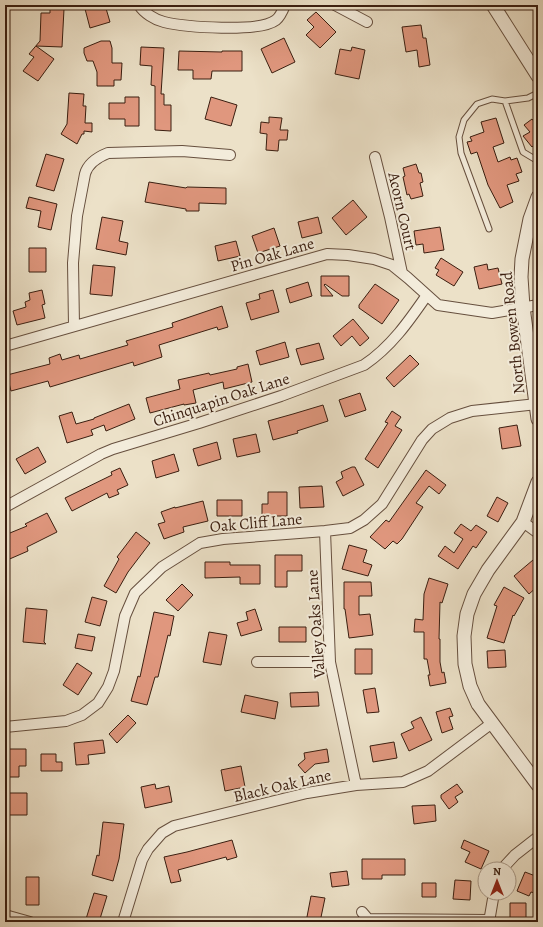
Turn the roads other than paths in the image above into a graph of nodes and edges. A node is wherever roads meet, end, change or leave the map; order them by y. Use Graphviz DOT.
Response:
graph roads {
  1 [pos="139,5"];
  2 [pos="285,5"];
  3 [pos="335,5"];
  4 [pos="493,5"];
  5 [pos="367,22"];
  6 [pos="538,76"];
  7 [pos="538,93"];
  8 [pos="505,101"];
  9 [pos="230,155"];
  10 [pos="375,157"];
  11 [pos="538,161"];
  12 [pos="538,198"];
  13 [pos="489,229"];
  14 [pos="402,273"];
  15 [pos="427,295"];
  16 [pos="538,305"];
  17 [pos="523,307"];
  18 [pos="74,326"];
  19 [pos="5,346"];
  20 [pos="536,404"];
  21 [pos="538,419"];
  22 [pos="538,482"];
  23 [pos="5,507"];
  24 [pos="523,522"];
  25 [pos="325,531"];
  26 [pos="538,533"];
  27 [pos="257,662"];
  28 [pos="330,662"];
  29 [pos="492,724"];
  30 [pos="5,727"];
  31 [pos="356,785"];
  32 [pos="538,785"];
  33 [pos="538,837"];
  34 [pos="510,861"];
  35 [pos="493,901"];
  36 [pos="362,912"];
  37 [pos="5,915"];
  38 [pos="489,921"];
  39 [pos="30,922"];
  40 [pos="123,922"];
  1 -- 2 [label="street"];
  3 -- 5 [label="street"];
  4 -- 6 [label="street"];
  7 -- 8 [label="lane"];
  8 -- 11 [label="lane"];
  8 -- 13 [label="lane"];
  9 -- 18 [label="street"];
  10 -- 14 [label="street, Acorn Court"];
  12 -- 17 [label="street, North Bowen Road"];
  14 -- 15 [label="street, Pin Oak Lane"];
  14 -- 18 [label="street, Pin Oak Lane"];
  15 -- 17 [label="street, Pin Oak Lane"];
  15 -- 23 [label="street, Chinquapin Oak Lane"];
  16 -- 17 [label="street, Pin Oak Lane"];
  17 -- 20 [label="street, North Bowen Road"];
  18 -- 19 [label="street, Pin Oak Lane"];
  20 -- 21 [label="street, North Bowen Road"];
  20 -- 25 [label="street, Oak Cliff Lane"];
  22 -- 24 [label="street"];
  24 -- 26 [label="street"];
  24 -- 29 [label="street"];
  25 -- 28 [label="street, Valley Oaks Lane"];
  25 -- 30 [label="street, Oak Cliff Lane"];
  27 -- 28 [label="street"];
  28 -- 31 [label="street, Valley Oaks Lane"];
  29 -- 31 [label="street, Black Oak Lane"];
  29 -- 32 [label="street"];
  31 -- 40 [label="street, Black Oak Lane"];
  33 -- 34 [label="street"];
  35 -- 38 [label="street"];
  36 -- 38 [label="street"];
  37 -- 39 [label="street"];
}
